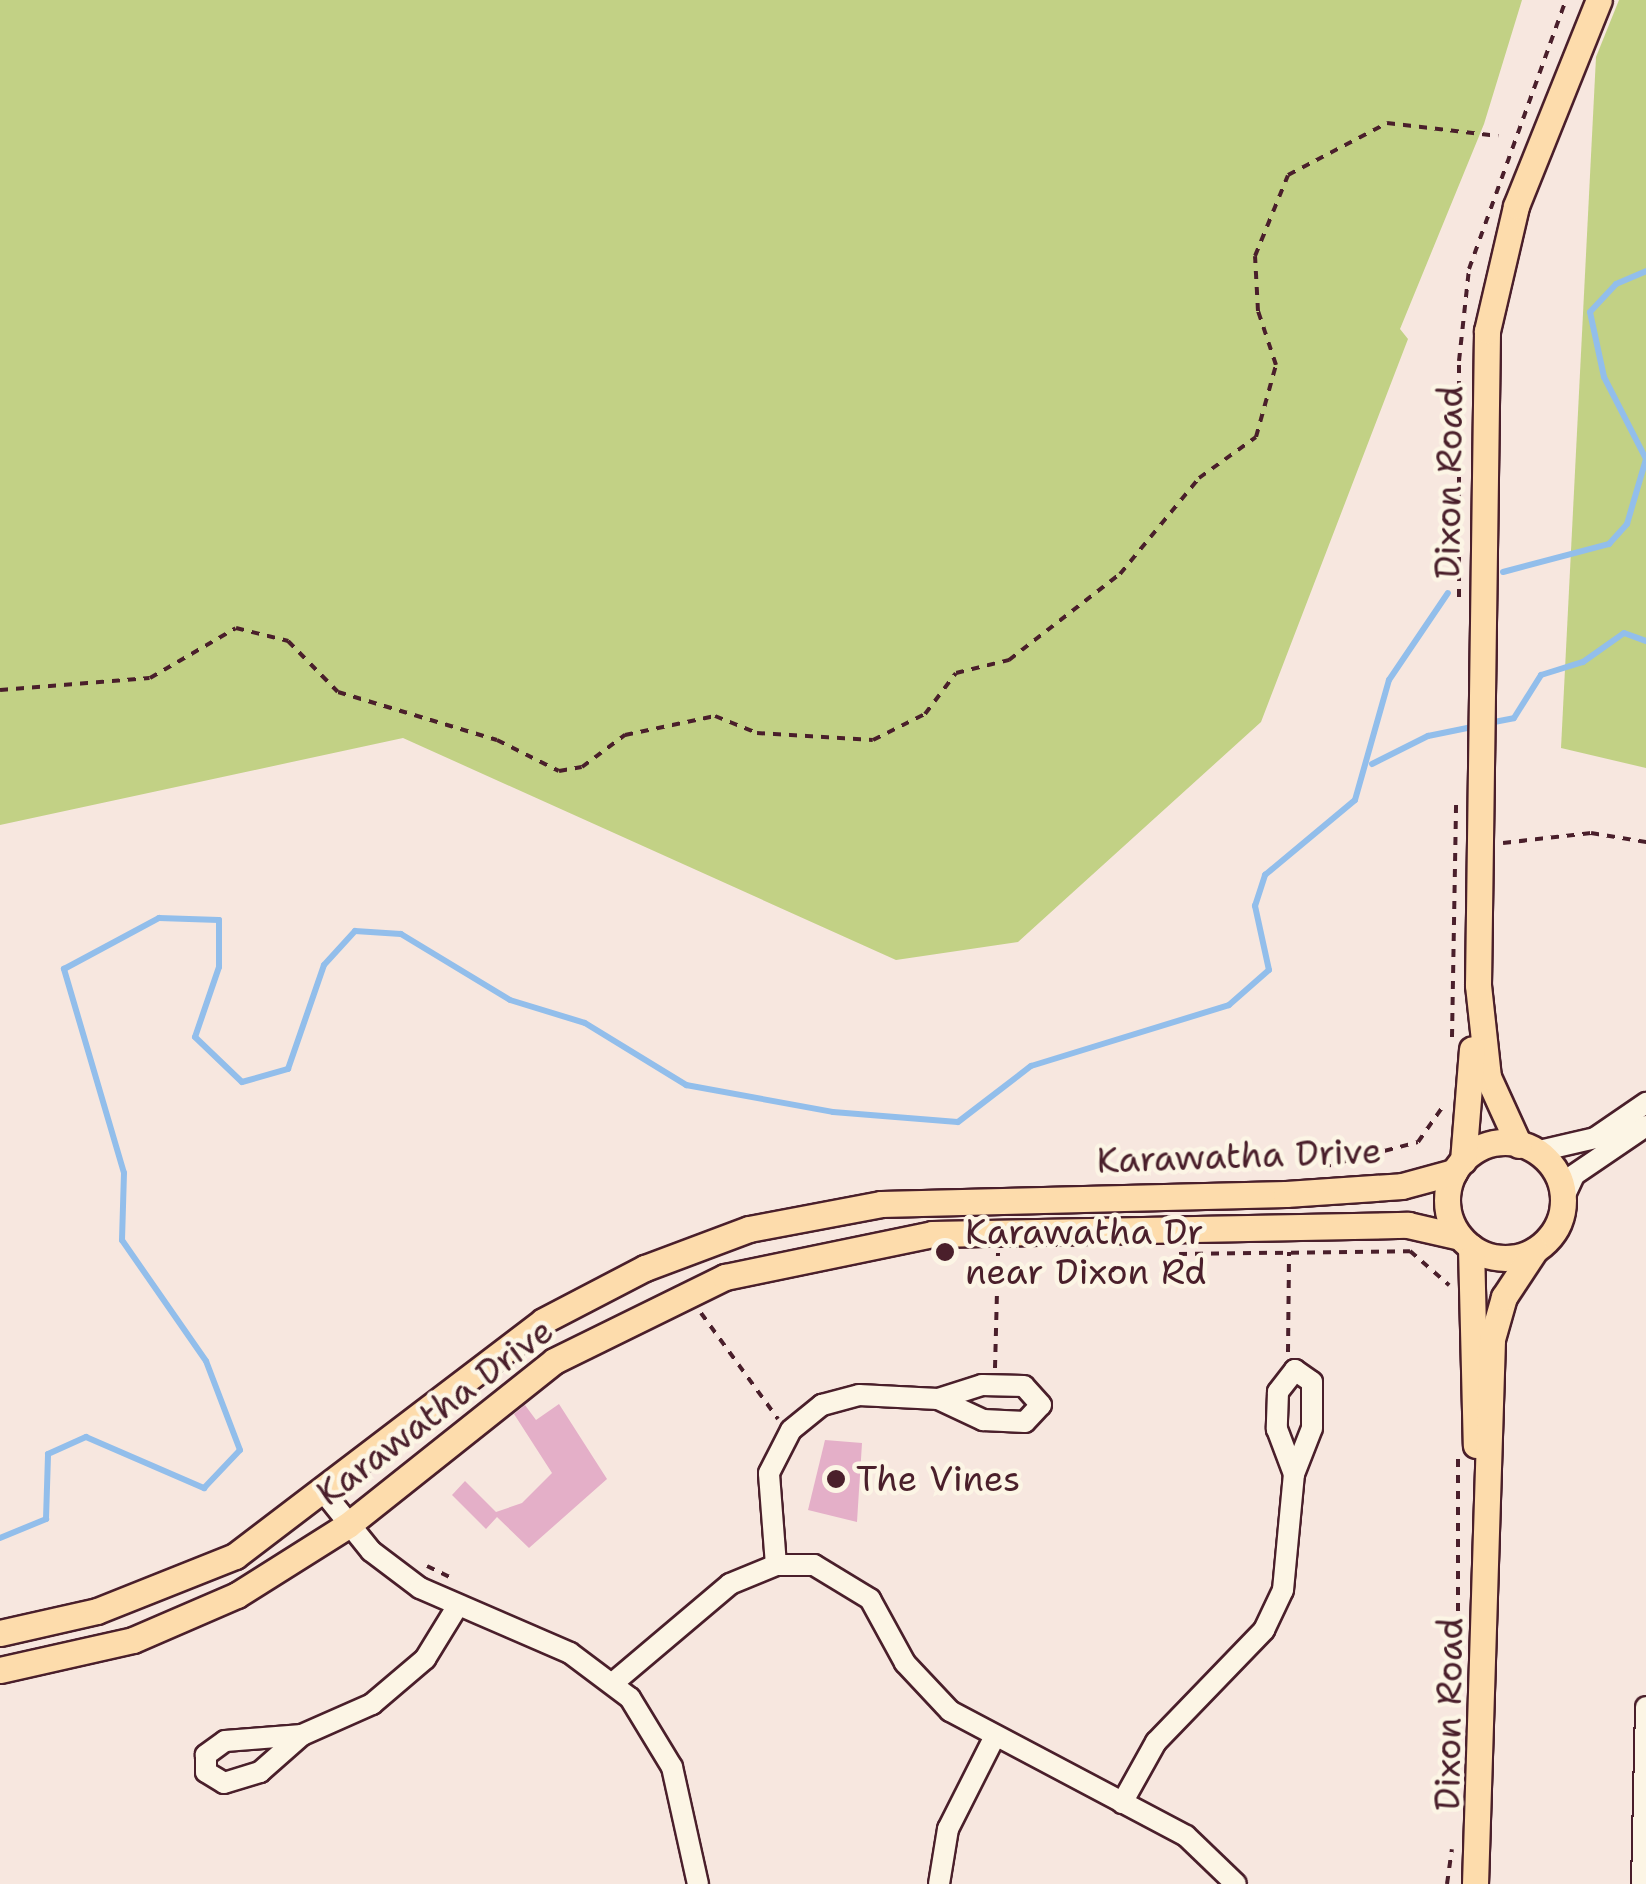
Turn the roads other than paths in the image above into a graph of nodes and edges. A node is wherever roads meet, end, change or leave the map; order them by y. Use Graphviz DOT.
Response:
graph roads {
  1 [pos="1599,0"];
  2 [pos="1478,985"];
  3 [pos="1646,1103"];
  4 [pos="1646,1126"];
  5 [pos="1527,1148"];
  6 [pos="1459,1166"];
  7 [pos="1562,1199"];
  8 [pos="1465,1242"];
  9 [pos="1535,1250"];
  10 [pos="938,1399"];
  11 [pos="1294,1474"];
  12 [pos="326,1495"];
  13 [pos="348,1525"];
  14 [pos="1486,1544"];
  15 [pos="776,1565"];
  16 [pos="457,1607"];
  17 [pos="0,1632"];
  18 [pos="0,1670"];
  19 [pos="613,1683"];
  20 [pos="1646,1707"];
  21 [pos="302,1736"];
  22 [pos="994,1738"];
  23 [pos="1122,1804"];
  24 [pos="698,1884"];
  25 [pos="940,1884"];
  26 [pos="1236,1884"];
  27 [pos="1475,1884"];
  28 [pos="1642,1884"];
  1 -- 2 [label="main road, Dixon Road"];
  2 -- 5 [label="main road, Dixon Road"];
  2 -- 6 [label="main road, Dixon Road"];
  3 -- 5 [label="street"];
  4 -- 7 [label="street"];
  5 -- 6 [label="main road"];
  5 -- 7 [label="main road"];
  6 -- 8 [label="main road"];
  6 -- 12 [label="main road, Karawatha Drive"];
  7 -- 9 [label="main road"];
  8 -- 9 [label="main road"];
  8 -- 13 [label="main road, Karawatha Drive"];
  8 -- 14 [label="main road, Dixon Road"];
  9 -- 14 [label="main road, Dixon Road"];
  10 -- 15 [label="street"];
  11 -- 11 [label="street"];
  11 -- 23 [label="street"];
  12 -- 13 [label="street"];
  12 -- 17 [label="main road, Karawatha Drive"];
  13 -- 16 [label="street"];
  13 -- 18 [label="main road, Karawatha Drive"];
  14 -- 27 [label="main road, Dixon Road"];
  15 -- 19 [label="street"];
  15 -- 22 [label="street"];
  16 -- 19 [label="street"];
  16 -- 21 [label="street"];
  19 -- 24 [label="street"];
  20 -- 28 [label="street"];
  22 -- 23 [label="street"];
  22 -- 25 [label="street"];
  23 -- 26 [label="street"];
}
